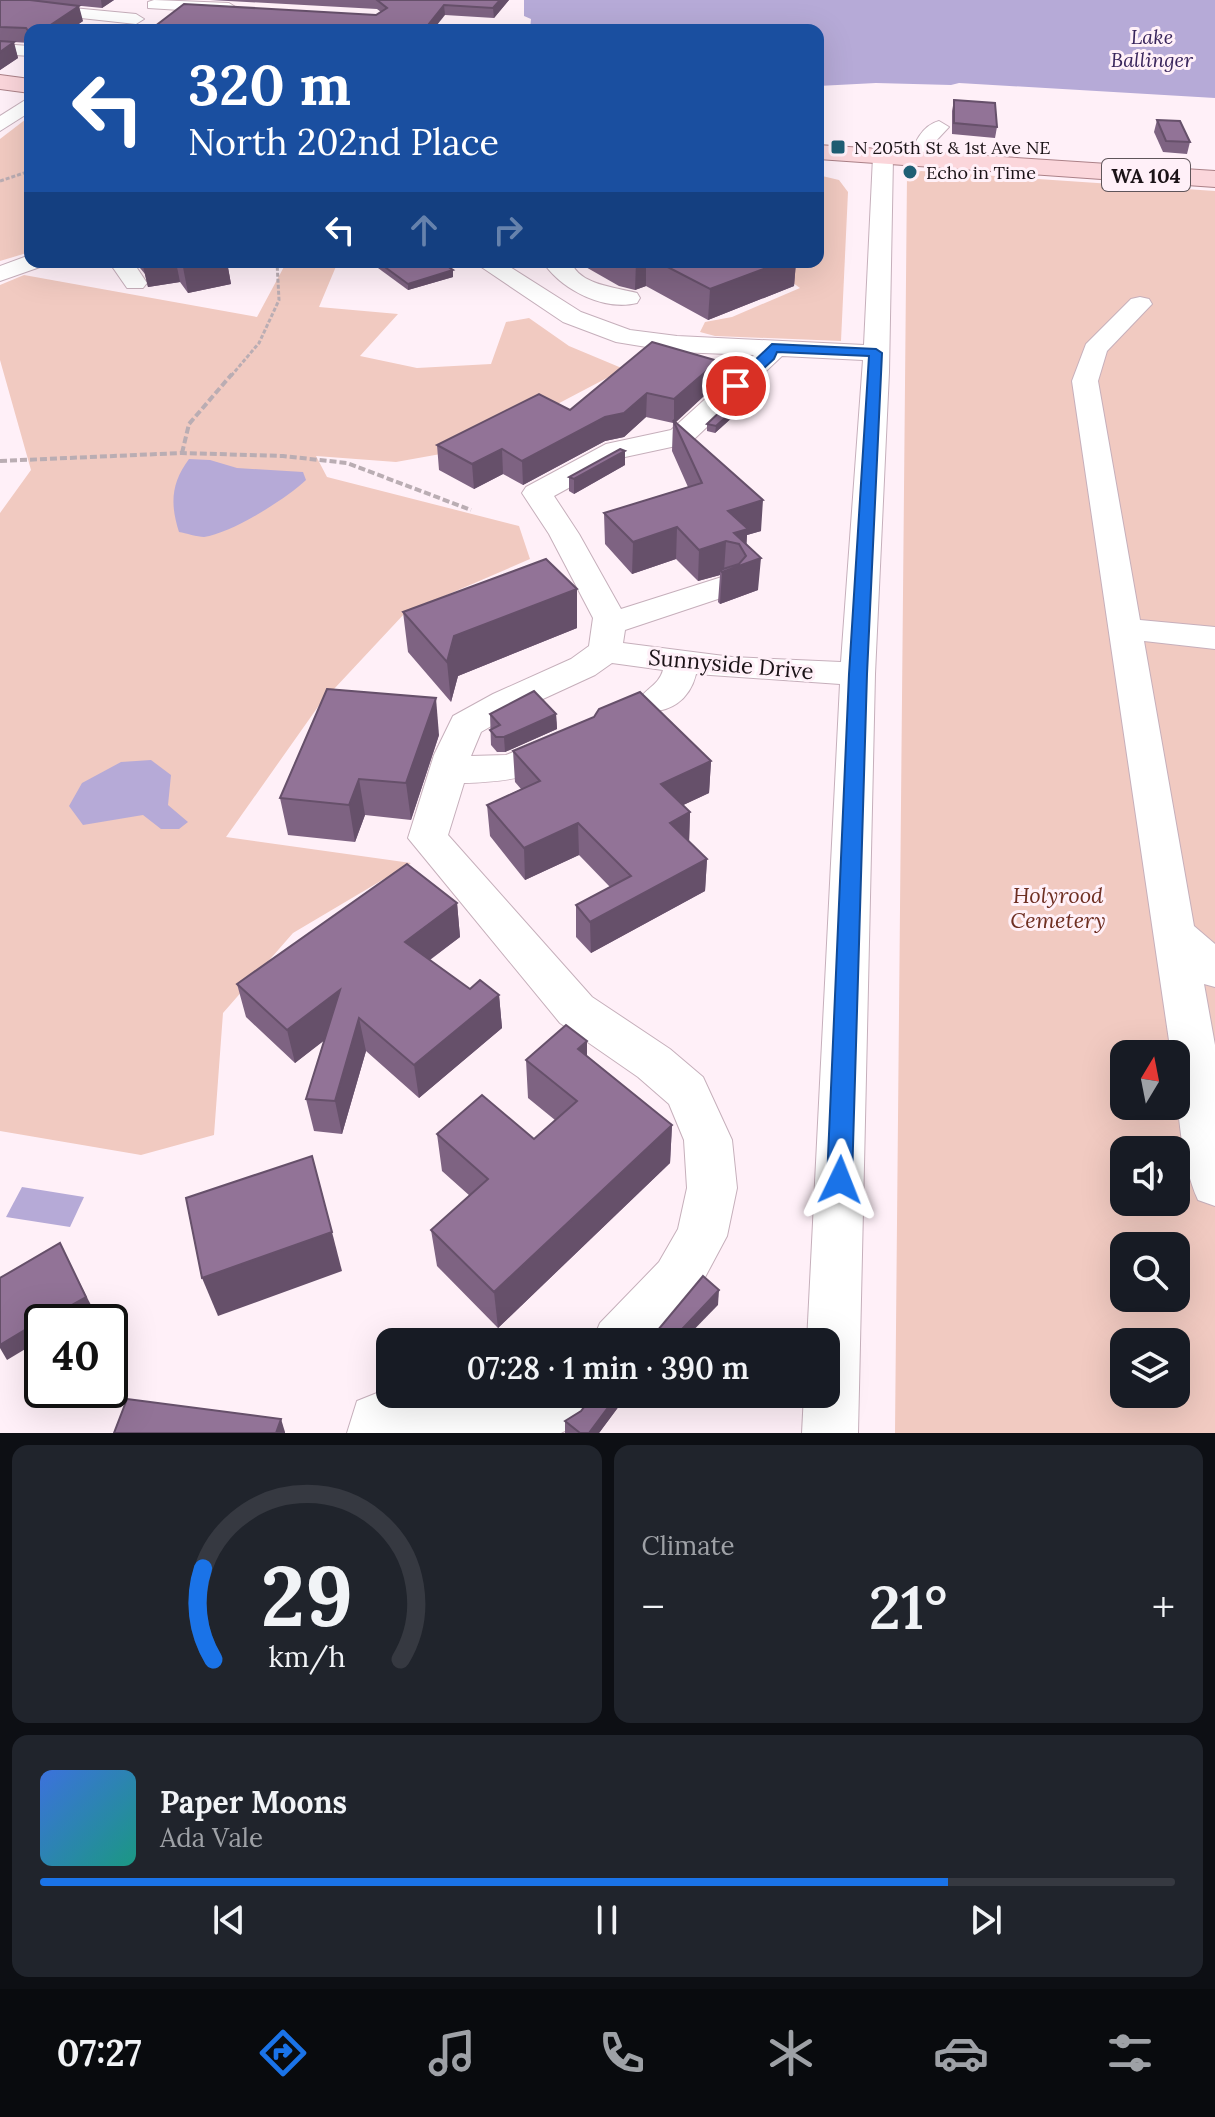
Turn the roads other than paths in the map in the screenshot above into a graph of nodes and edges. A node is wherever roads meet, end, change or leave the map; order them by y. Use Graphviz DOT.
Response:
graph roads {
  1 [pos="158,2"];
  2 [pos="242,9"];
  3 [pos="41,10"];
  4 [pos="98,17"];
  5 [pos="136,19"];
  6 [pos="90,24"];
  7 [pos="130,24"];
  8 [pos="0,49"];
  9 [pos="17,74"];
  10 [pos="24,107"];
  11 [pos="0,125"];
  12 [pos="939,127"];
  13 [pos="824,152"];
  14 [pos="883,157"];
  15 [pos="919,160"];
  16 [pos="1215,179"];
  17 [pos="24,265"];
  18 [pos="125,268"];
  19 [pos="496,268"];
  20 [pos="562,268"];
  21 [pos="0,274"];
  22 [pos="583,280"];
  23 [pos="135,283"];
  24 [pos="540,295"];
  25 [pos="628,298"];
  26 [pos="1140,304"];
  27 [pos="772,348"];
  28 [pos="876,353"];
  29 [pos="725,586"];
  30 [pos="1125,629"];
  31 [pos="607,637"];
  32 [pos="1215,638"];
  33 [pos="682,663"];
  34 [pos="858,674"];
  35 [pos="656,701"];
  36 [pos="580,737"];
  37 [pos="448,770"];
  38 [pos="1175,934"];
  39 [pos="1215,970"];
  40 [pos="1215,1177"];
  41 [pos="632,1328"];
  42 [pos="553,1408"];
  43 [pos="375,1433"];
  44 [pos="830,1433"];
  1 -- 2 [label="street"];
  1 -- 5 [label="street"];
  3 -- 4 [label="street"];
  4 -- 5 [label="street"];
  4 -- 6 [label="street"];
  5 -- 7 [label="street"];
  8 -- 9 [label="street"];
  10 -- 11 [label="street"];
  12 -- 15 [label="street"];
  13 -- 14 [label="main road, WA 104"];
  14 -- 15 [label="main road, WA 104"];
  14 -- 28 [label="street"];
  15 -- 16 [label="main road, WA 104"];
  17 -- 21 [label="street"];
  18 -- 23 [label="street"];
  19 -- 24 [label="street"];
  20 -- 22 [label="street"];
  22 -- 24 [label="street"];
  22 -- 25 [label="street"];
  24 -- 27 [label="street"];
  26 -- 30 [label="street"];
  27 -- 28 [label="street"];
  27 -- 31 [label="street"];
  28 -- 34 [label="street"];
  29 -- 31 [label="street"];
  30 -- 32 [label="street"];
  30 -- 38 [label="street"];
  31 -- 33 [label="street, Sunnyside Drive"];
  31 -- 37 [label="street"];
  33 -- 34 [label="street, Sunnyside Drive"];
  33 -- 35 [label="street"];
  34 -- 44 [label="street"];
  36 -- 37 [label="street"];
  37 -- 41 [label="street"];
  38 -- 39 [label="street"];
  38 -- 40 [label="street"];
  42 -- 43 [label="street"];
}
